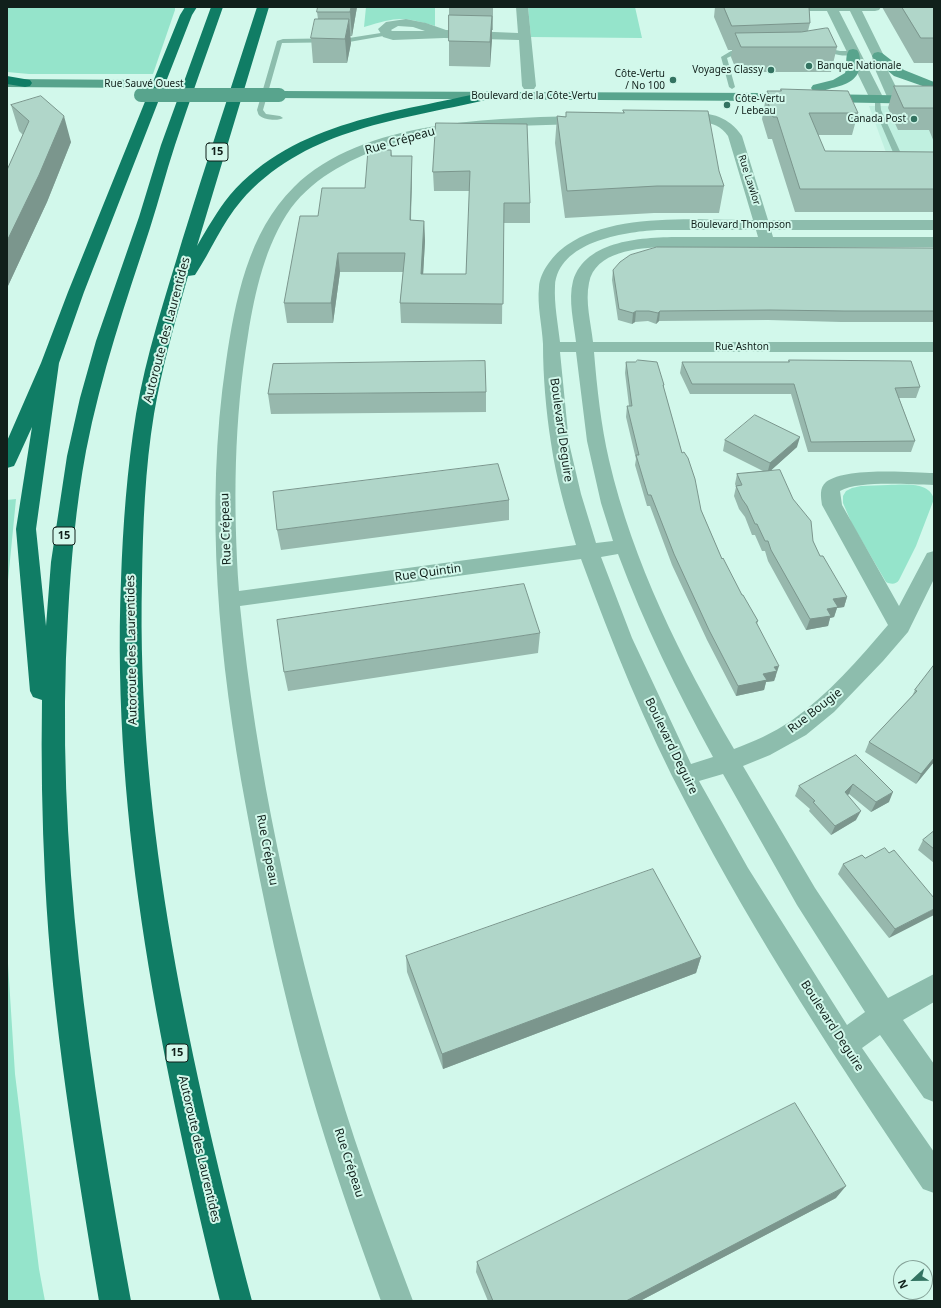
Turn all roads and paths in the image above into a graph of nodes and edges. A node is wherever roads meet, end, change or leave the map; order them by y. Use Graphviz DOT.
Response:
graph roads {
  1 [pos="217,7"];
  2 [pos="263,7"];
  3 [pos="522,7"];
  4 [pos="807,7"];
  5 [pos="854,7"];
  6 [pos="875,7"];
  7 [pos="187,10"];
  8 [pos="832,10"];
  9 [pos="386,34"];
  10 [pos="525,37"];
  11 [pos="817,50"];
  12 [pos="756,53"];
  13 [pos="853,53"];
  14 [pos="878,56"];
  15 [pos="7,82"];
  16 [pos="529,86"];
  17 [pos="732,86"];
  18 [pos="934,86"];
  19 [pos="818,88"];
  20 [pos="143,89"];
  21 [pos="280,90"];
  22 [pos="934,90"];
  23 [pos="875,93"];
  24 [pos="7,94"];
  25 [pos="893,94"];
  26 [pos="488,95"];
  27 [pos="934,100"];
  28 [pos="280,118"];
  29 [pos="662,118"];
  30 [pos="607,119"];
  31 [pos="934,163"];
  32 [pos="763,225"];
  33 [pos="934,225"];
  34 [pos="767,242"];
  35 [pos="934,242"];
  36 [pos="556,262"];
  37 [pos="173,297"];
  38 [pos="584,346"];
  39 [pos="551,347"];
  40 [pos="934,347"];
  41 [pos="50,363"];
  42 [pos="7,462"];
  43 [pos="934,479"];
  44 [pos="626,546"];
  45 [pos="588,550"];
  46 [pos="934,558"];
  47 [pos="229,600"];
  48 [pos="900,626"];
  49 [pos="728,762"];
  50 [pos="686,776"];
  51 [pos="56,860"];
  52 [pos="934,987"];
  53 [pos="883,1016"];
  54 [pos="844,1044"];
  55 [pos="934,1088"];
  56 [pos="934,1178"];
  57 [pos="115,1301"];
  58 [pos="236,1301"];
  59 [pos="397,1301"];
  1 -- 51 [label="highway, 15"];
  2 -- 37 [label="highway, Autoroute des Laurentides / 15"];
  3 -- 10 [label="street"];
  4 -- 8 [label="street"];
  5 -- 6 [label="street"];
  5 -- 8 [label="street"];
  5 -- 14 [label="street"];
  7 -- 41 [label="highway"];
  8 -- 13 [label="street"];
  9 -- 10 [label="street"];
  9 -- 28 [label="lane"];
  10 -- 16 [label="street"];
  11 -- 13 [label="lane"];
  12 -- 17 [label="lane"];
  13 -- 19 [label="main road"];
  13 -- 23 [label="street"];
  14 -- 18 [label="main road"];
  14 -- 25 [label="street"];
  15 -- 20 [label="main road, Rue Sauvé Ouest"];
  16 -- 17 [label="main road, Boulevard de la Côte-Vertu"];
  16 -- 21 [label="main road, Boulevard de la Côte-Vertu"];
  17 -- 19 [label="main road, Boulevard de la Côte-Vertu"];
  19 -- 23 [label="main road, Boulevard de la Côte-Vertu"];
  20 -- 21 [label="main road, Rue Sauvé Ouest, bridge"];
  20 -- 24 [label="main road, Rue Sauvé Ouest"];
  21 -- 26 [label="main road, Boulevard de la Côte-Vertu"];
  22 -- 25 [label="main road, Boulevard de la Côte-Vertu"];
  23 -- 25 [label="main road, Boulevard de la Côte-Vertu"];
  23 -- 26 [label="main road, Boulevard de la Côte-Vertu"];
  23 -- 31 [label="lane"];
  25 -- 27 [label="main road, Boulevard de la Côte-Vertu"];
  26 -- 37 [label="highway"];
  29 -- 32 [label="street, Rue Lawlor"];
  30 -- 47 [label="street, Rue Crépeau"];
  32 -- 33 [label="street, Boulevard Thompson"];
  32 -- 34 [label="street, Rue Lawlor"];
  32 -- 36 [label="street, Boulevard Thompson"];
  34 -- 35 [label="street, Boulevard Thompson"];
  34 -- 38 [label="street, Boulevard Thompson"];
  36 -- 39 [label="street, Boulevard Deguire"];
  37 -- 58 [label="highway, Autoroute des Laurentides / 15"];
  38 -- 39 [label="street, Rue Ashton"];
  38 -- 40 [label="street, Rue Ashton"];
  38 -- 44 [label="street"];
  39 -- 45 [label="street, Boulevard Deguire"];
  41 -- 42 [label="highway"];
  41 -- 51 [label="highway"];
  43 -- 48 [label="street"];
  44 -- 45 [label="street, Rue Quintin"];
  44 -- 49 [label="street"];
  45 -- 47 [label="street, Rue Quintin"];
  45 -- 50 [label="street, Boulevard Deguire"];
  46 -- 48 [label="street, Rue Bougie"];
  47 -- 59 [label="street, Rue Crépeau"];
  48 -- 49 [label="street, Rue Bougie"];
  49 -- 50 [label="street, Rue Bougie"];
  49 -- 53 [label="street"];
  50 -- 54 [label="street, Boulevard Deguire"];
  51 -- 57 [label="highway, 15"];
  52 -- 53 [label="street"];
  53 -- 54 [label="street"];
  53 -- 55 [label="street"];
  54 -- 56 [label="street, Boulevard Deguire"];
}
